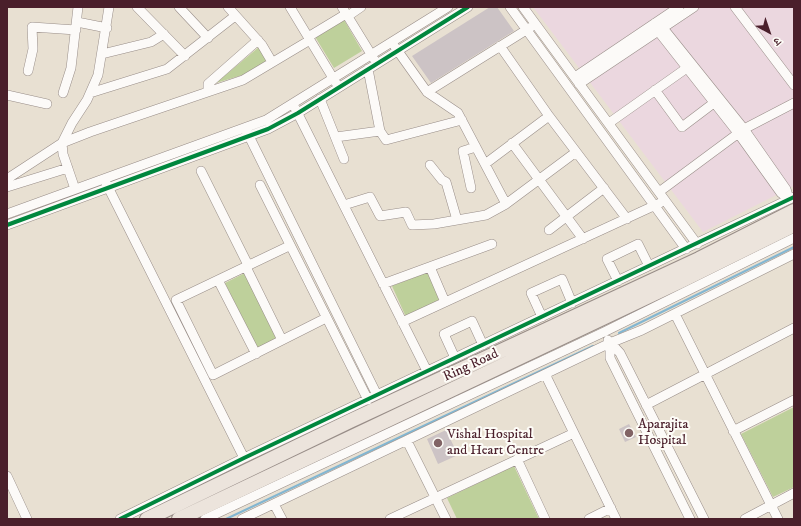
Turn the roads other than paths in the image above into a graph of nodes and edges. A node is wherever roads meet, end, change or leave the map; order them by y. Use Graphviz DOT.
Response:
graph roads {
  1 [pos="78,7"];
  2 [pos="137,7"];
  3 [pos="179,7"];
  4 [pos="228,7"];
  5 [pos="290,7"];
  6 [pos="361,7"];
  7 [pos="448,7"];
  8 [pos="468,7"];
  9 [pos="510,7"];
  10 [pos="523,7"];
  11 [pos="679,7"];
  12 [pos="694,7"];
  13 [pos="735,7"];
  14 [pos="110,8"];
  15 [pos="345,12"];
  16 [pos="235,16"];
  17 [pos="535,24"];
  18 [pos="76,26"];
  19 [pos="659,27"];
  20 [pos="107,28"];
  21 [pos="526,29"];
  22 [pos="164,34"];
  23 [pos="208,38"];
  24 [pos="309,38"];
  25 [pos="258,40"];
  26 [pos="392,42"];
  27 [pos="500,46"];
  28 [pos="398,51"];
  29 [pos="102,54"];
  30 [pos="372,54"];
  31 [pos="185,56"];
  32 [pos="272,62"];
  33 [pos="377,63"];
  34 [pos="690,66"];
  35 [pos="368,69"];
  36 [pos="28,71"];
  37 [pos="333,79"];
  38 [pos="577,80"];
  39 [pos="794,85"];
  40 [pos="338,88"];
  41 [pos="655,90"];
  42 [pos="208,91"];
  43 [pos="63,92"];
  44 [pos="427,92"];
  45 [pos="90,93"];
  46 [pos="7,95"];
  47 [pos="320,99"];
  48 [pos="717,101"];
  49 [pos="794,103"];
  50 [pos="47,104"];
  51 [pos="293,104"];
  52 [pos="298,113"];
  53 [pos="549,116"];
  54 [pos="462,120"];
  55 [pos="609,123"];
  56 [pos="244,127"];
  57 [pos="380,131"];
  58 [pos="741,131"];
  59 [pos="248,136"];
  60 [pos="336,137"];
  61 [pos="62,143"];
  62 [pos="512,143"];
  63 [pos="476,147"];
  64 [pos="576,152"];
  65 [pos="344,159"];
  66 [pos="430,164"];
  67 [pos="485,164"];
  68 [pos="68,168"];
  69 [pos="201,171"];
  70 [pos="104,178"];
  71 [pos="7,179"];
  72 [pos="539,179"];
  73 [pos="260,185"];
  74 [pos="7,187"];
  75 [pos="108,188"];
  76 [pos="471,188"];
  77 [pos="604,188"];
  78 [pos="75,189"];
  79 [pos="659,192"];
  80 [pos="665,201"];
  81 [pos="792,202"];
  82 [pos="506,204"];
  83 [pos="344,206"];
  84 [pos="655,206"];
  85 [pos="7,214"];
  86 [pos="567,216"];
  87 [pos="627,219"];
  88 [pos="457,220"];
  89 [pos="7,225"];
  90 [pos="794,225"];
  91 [pos="549,230"];
  92 [pos="794,238"];
  93 [pos="583,239"];
  94 [pos="492,244"];
  95 [pos="697,244"];
  96 [pos="289,246"];
  97 [pos="686,249"];
  98 [pos="794,254"];
  99 [pos="247,266"];
  100 [pos="649,266"];
  101 [pos="430,267"];
  102 [pos="218,280"];
  103 [pos="618,281"];
  104 [pos="383,284"];
  105 [pos="445,302"];
  106 [pos="572,303"];
  107 [pos="675,314"];
  108 [pos="542,317"];
  109 [pos="326,318"];
  110 [pos="585,319"];
  111 [pos="402,322"];
  112 [pos="794,328"];
  113 [pos="604,332"];
  114 [pos="282,340"];
  115 [pos="610,344"];
  116 [pos="483,345"];
  117 [pos="256,354"];
  118 [pos="455,358"];
  119 [pos="427,372"];
  120 [pos="705,374"];
  121 [pos="546,376"];
  122 [pos="377,395"];
  123 [pos="368,400"];
  124 [pos="794,400"];
  125 [pos="646,405"];
  126 [pos="733,431"];
  127 [pos="574,433"];
  128 [pos="407,441"];
  129 [pos="244,458"];
  130 [pos="517,459"];
  131 [pos="7,476"];
  132 [pos="794,494"];
  133 [pos="436,498"];
  134 [pos="274,504"];
  135 [pos="771,506"];
  136 [pos="611,508"];
  137 [pos="28,519"];
  138 [pos="120,519"];
  139 [pos="147,519"];
  140 [pos="179,519"];
  141 [pos="205,519"];
  142 [pos="242,519"];
  143 [pos="282,519"];
  144 [pos="390,519"];
  145 [pos="446,519"];
  146 [pos="545,519"];
  147 [pos="589,519"];
  148 [pos="616,519"];
  149 [pos="690,519"];
  150 [pos="704,519"];
  151 [pos="745,519"];
  152 [pos="778,519"];
  1 -- 18 [label="street"];
  2 -- 22 [label="street"];
  3 -- 23 [label="street"];
  4 -- 16 [label="street"];
  5 -- 24 [label="street"];
  6 -- 15 [label="street"];
  7 -- 26 [label="street"];
  8 -- 28 [label="street"];
  9 -- 21 [label="street"];
  10 -- 17 [label="street"];
  11 -- 19 [label="street"];
  12 -- 19 [label="street"];
  13 -- 39 [label="street"];
  14 -- 20 [label="street"];
  15 -- 24 [label="street"];
  15 -- 30 [label="street"];
  16 -- 23 [label="street"];
  16 -- 25 [label="street"];
  17 -- 21 [label="street"];
  17 -- 38 [label="street"];
  18 -- 20 [label="street"];
  18 -- 36 [label="street"];
  18 -- 43 [label="street"];
  19 -- 34 [label="street"];
  19 -- 38 [label="street"];
  20 -- 29 [label="street"];
  21 -- 27 [label="street"];
  21 -- 84 [label="street"];
  22 -- 29 [label="street"];
  22 -- 31 [label="street"];
  23 -- 31 [label="street"];
  24 -- 32 [label="street"];
  24 -- 37 [label="street"];
  25 -- 32 [label="street"];
  25 -- 42 [label="street"];
  26 -- 28 [label="street"];
  26 -- 30 [label="street"];
  27 -- 44 [label="street"];
  27 -- 53 [label="street"];
  28 -- 33 [label="street"];
  28 -- 44 [label="street"];
  29 -- 45 [label="street"];
  30 -- 33 [label="street"];
  30 -- 37 [label="street"];
  31 -- 45 [label="street"];
  32 -- 42 [label="street"];
  33 -- 35 [label="street"];
  34 -- 41 [label="street"];
  34 -- 48 [label="street"];
  35 -- 40 [label="street"];
  35 -- 57 [label="street"];
  37 -- 40 [label="street"];
  37 -- 51 [label="street"];
  38 -- 55 [label="street"];
  40 -- 47 [label="street"];
  41 -- 48 [label="street"];
  41 -- 55 [label="street"];
  42 -- 61 [label="street"];
  44 -- 54 [label="street"];
  45 -- 61 [label="street"];
  46 -- 50 [label="street"];
  47 -- 52 [label="street"];
  47 -- 60 [label="street"];
  48 -- 58 [label="street"];
  49 -- 58 [label="street"];
  51 -- 52 [label="street"];
  51 -- 56 [label="street"];
  52 -- 59 [label="street"];
  52 -- 83 [label="street"];
  53 -- 62 [label="street"];
  53 -- 64 [label="street"];
  54 -- 57 [label="street"];
  54 -- 63 [label="street"];
  55 -- 79 [label="street"];
  56 -- 59 [label="street"];
  56 -- 70 [label="street"];
  57 -- 60 [label="street"];
  58 -- 79 [label="street"];
  58 -- 81 [label="street"];
  59 -- 75 [label="street"];
  59 -- 122 [label="street"];
  60 -- 65 [label="street"];
  61 -- 68 [label="street"];
  61 -- 71 [label="street"];
  62 -- 67 [label="street"];
  62 -- 72 [label="street"];
  63 -- 67 [label="street"];
  63 -- 76 [label="street"];
  64 -- 72 [label="street"];
  64 -- 77 [label="street"];
  66 -- 88 [label="street"];
  67 -- 82 [label="street"];
  68 -- 74 [label="street"];
  68 -- 78 [label="street"];
  69 -- 99 [label="street"];
  70 -- 75 [label="street"];
  70 -- 78 [label="street"];
  72 -- 82 [label="street"];
  72 -- 86 [label="street"];
  73 -- 96 [label="street"];
  75 -- 89 [label="street"];
  75 -- 129 [label="street"];
  77 -- 86 [label="street"];
  77 -- 87 [label="street"];
  78 -- 85 [label="street"];
  79 -- 80 [label="street"];
  80 -- 84 [label="street"];
  80 -- 95 [label="street"];
  81 -- 95 [label="street"];
  81 -- 110 [label="highway, Ring Road"];
  82 -- 88 [label="street"];
  83 -- 88 [label="street"];
  83 -- 104 [label="street"];
  84 -- 87 [label="street"];
  84 -- 97 [label="street"];
  86 -- 91 [label="street"];
  86 -- 93 [label="street"];
  87 -- 93 [label="street"];
  90 -- 110 [label="highway, Ring Road"];
  92 -- 113 [label="street"];
  93 -- 105 [label="street"];
  94 -- 101 [label="street"];
  95 -- 97 [label="street"];
  96 -- 99 [label="street"];
  96 -- 109 [label="street"];
  97 -- 100 [label="street"];
  98 -- 107 [label="street"];
  99 -- 102 [label="street"];
  99 -- 114 [label="street"];
  100 -- 103 [label="street"];
  100 -- 103 [label="street"];
  101 -- 104 [label="street"];
  101 -- 105 [label="street"];
  102 -- 117 [label="street"];
  102 -- 117 [label="street"];
  103 -- 106 [label="street"];
  104 -- 111 [label="street"];
  105 -- 111 [label="street"];
  106 -- 108 [label="street"];
  106 -- 108 [label="street"];
  107 -- 115 [label="street"];
  107 -- 120 [label="street"];
  108 -- 116 [label="street"];
  109 -- 114 [label="street"];
  109 -- 123 [label="street"];
  110 -- 139 [label="highway, Ring Road"];
  110 -- 140 [label="highway, Ring Road"];
  111 -- 119 [label="street"];
  112 -- 120 [label="street"];
  113 -- 115 [label="street"];
  113 -- 141 [label="street"];
  114 -- 117 [label="street"];
  115 -- 121 [label="street"];
  115 -- 125 [label="street"];
  115 -- 149 [label="street"];
  116 -- 118 [label="street"];
  116 -- 118 [label="street"];
  118 -- 119 [label="street"];
  119 -- 122 [label="street"];
  120 -- 125 [label="street"];
  120 -- 126 [label="street"];
  121 -- 127 [label="street"];
  121 -- 128 [label="street"];
  122 -- 123 [label="street"];
  123 -- 129 [label="street"];
  124 -- 126 [label="street"];
  125 -- 150 [label="street"];
  126 -- 135 [label="street"];
  127 -- 130 [label="street"];
  127 -- 136 [label="street"];
  128 -- 133 [label="street"];
  128 -- 134 [label="street"];
  129 -- 138 [label="street"];
  130 -- 133 [label="street"];
  130 -- 146 [label="street"];
  131 -- 137 [label="street"];
  132 -- 135 [label="street"];
  133 -- 144 [label="street"];
  133 -- 145 [label="street"];
  134 -- 142 [label="street"];
  134 -- 143 [label="street"];
  135 -- 151 [label="street"];
  135 -- 152 [label="street"];
  136 -- 147 [label="street"];
  136 -- 148 [label="street"];
}
